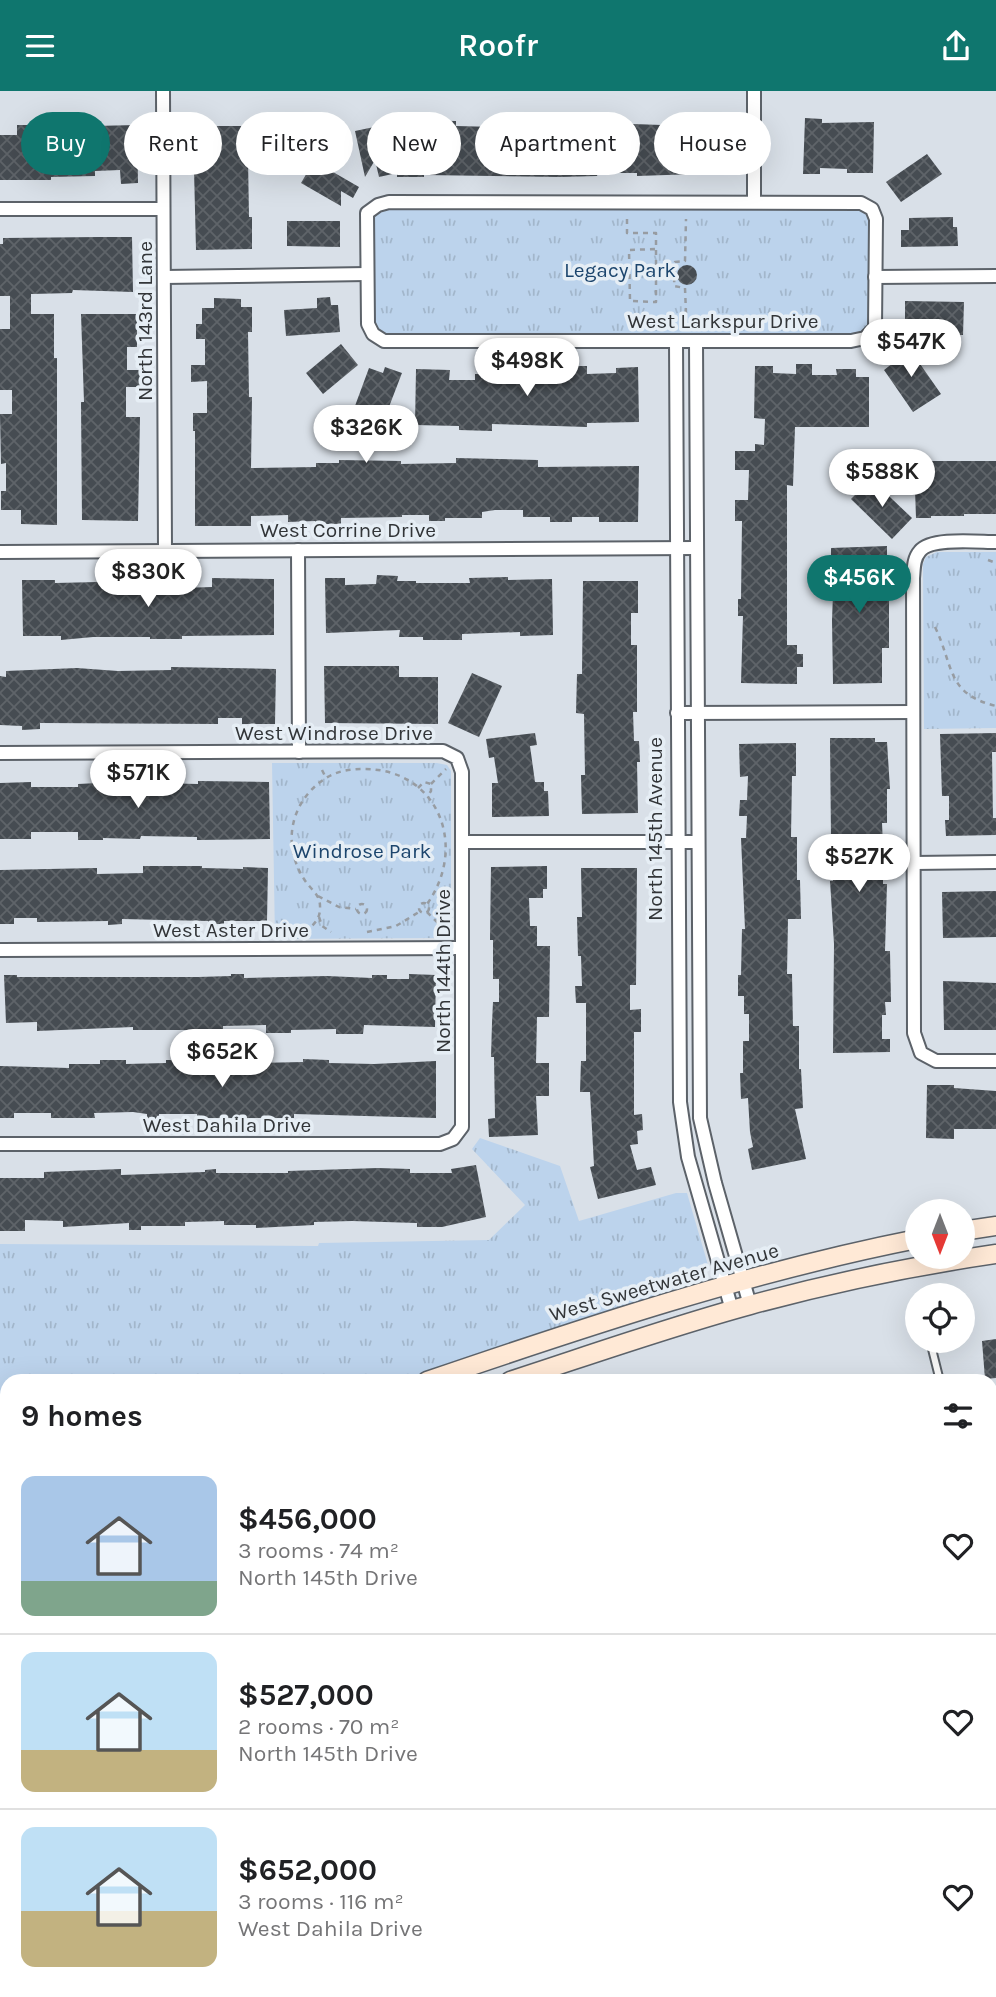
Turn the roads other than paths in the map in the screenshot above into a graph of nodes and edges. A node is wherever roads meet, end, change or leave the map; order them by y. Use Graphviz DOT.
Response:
graph roads {
  1 [pos="163,91"];
  2 [pos="754,91"];
  3 [pos="754,202"];
  4 [pos="0,208"];
  5 [pos="163,209"];
  6 [pos="367,274"];
  7 [pos="996,276"];
  8 [pos="164,277"];
  9 [pos="876,277"];
  10 [pos="676,341"];
  11 [pos="696,341"];
  12 [pos="996,542"];
  13 [pos="677,548"];
  14 [pos="696,548"];
  15 [pos="298,550"];
  16 [pos="165,551"];
  17 [pos="0,552"];
  18 [pos="913,712"];
  19 [pos="677,713"];
  20 [pos="698,713"];
  21 [pos="299,752"];
  22 [pos="0,753"];
  23 [pos="457,758"];
  24 [pos="463,842"];
  25 [pos="677,842"];
  26 [pos="698,842"];
  27 [pos="996,862"];
  28 [pos="914,863"];
  29 [pos="461,948"];
  30 [pos="0,950"];
  31 [pos="996,1061"];
  32 [pos="453,1139"];
  33 [pos="0,1144"];
  34 [pos="996,1226"];
  35 [pos="975,1229"];
  36 [pos="905,1242"];
  37 [pos="996,1254"];
  38 [pos="743,1281"];
  39 [pos="725,1286"];
  40 [pos="750,1305"];
  41 [pos="733,1310"];
  42 [pos="933,1353"];
  43 [pos="448,1374"];
  44 [pos="532,1374"];
  45 [pos="938,1374"];
  1 -- 5 [label="street, North 143rd Lane"];
  2 -- 3 [label="street"];
  3 -- 6 [label="street"];
  3 -- 9 [label="street"];
  4 -- 5 [label="street"];
  5 -- 8 [label="street, North 143rd Lane"];
  6 -- 8 [label="street"];
  6 -- 10 [label="street, West Larkspur Drive"];
  7 -- 9 [label="street"];
  8 -- 16 [label="street, North 143rd Lane"];
  9 -- 11 [label="street, West Larkspur Drive"];
  10 -- 11 [label="street, West Larkspur Drive"];
  10 -- 13 [label="street, North 145th Avenue"];
  11 -- 14 [label="street, North 145th Avenue"];
  12 -- 18 [label="street"];
  13 -- 14 [label="street, West Corrine Drive"];
  13 -- 15 [label="street, West Corrine Drive"];
  13 -- 19 [label="street, North 145th Avenue"];
  14 -- 20 [label="street, North 145th Avenue"];
  15 -- 16 [label="street, West Corrine Drive"];
  15 -- 21 [label="street"];
  16 -- 17 [label="street, West Corrine Drive"];
  18 -- 20 [label="street"];
  18 -- 28 [label="street"];
  19 -- 20 [label="street"];
  19 -- 25 [label="street, North 145th Avenue"];
  20 -- 26 [label="street, North 145th Avenue"];
  21 -- 22 [label="street, West Windrose Drive"];
  21 -- 23 [label="street, West Windrose Drive"];
  23 -- 24 [label="street, North 144th Drive"];
  24 -- 25 [label="street"];
  24 -- 29 [label="street, North 144th Drive"];
  25 -- 26 [label="street"];
  25 -- 39 [label="street, North 145th Avenue"];
  26 -- 38 [label="street, North 145th Avenue"];
  27 -- 28 [label="street"];
  28 -- 31 [label="street"];
  29 -- 30 [label="street, West Aster Drive"];
  29 -- 32 [label="street, North 144th Drive"];
  32 -- 33 [label="street, West Dahila Drive"];
  34 -- 35 [label="street"];
  36 -- 38 [label="street, West Sweetwater Avenue"];
  37 -- 40 [label="street"];
  38 -- 39 [label="street, West Sweetwater Avenue"];
  38 -- 40 [label="street, North 145th Avenue"];
  39 -- 41 [label="street, North 145th Avenue"];
  39 -- 43 [label="street, West Sweetwater Avenue"];
  40 -- 41 [label="street"];
  41 -- 44 [label="street"];
  42 -- 45 [label="lane"];
}
